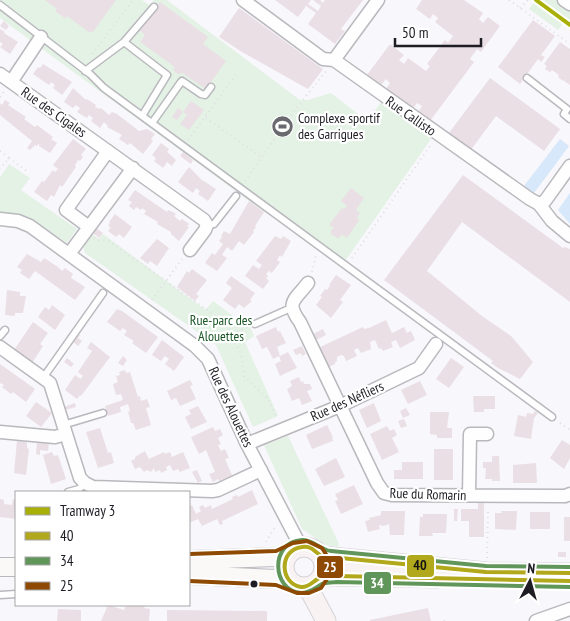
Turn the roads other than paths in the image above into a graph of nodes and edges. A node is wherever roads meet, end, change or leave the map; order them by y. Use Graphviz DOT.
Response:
graph roads {
  1 [pos="243,0"];
  2 [pos="378,0"];
  3 [pos="564,0"];
  4 [pos="570,4"];
  5 [pos="0,5"];
  6 [pos="154,7"];
  7 [pos="41,37"];
  8 [pos="124,42"];
  9 [pos="334,60"];
  10 [pos="84,69"];
  11 [pos="0,74"];
  12 [pos="527,78"];
  13 [pos="10,82"];
  14 [pos="211,87"];
  15 [pos="142,116"];
  16 [pos="570,118"];
  17 [pos="152,123"];
  18 [pos="108,150"];
  19 [pos="570,166"];
  20 [pos="133,168"];
  21 [pos="236,196"];
  22 [pos="539,204"];
  23 [pos="0,218"];
  24 [pos="206,225"];
  25 [pos="88,229"];
  26 [pos="570,236"];
  27 [pos="190,250"];
  28 [pos="69,254"];
  29 [pos="308,283"];
  30 [pos="104,293"];
  31 [pos="292,308"];
  32 [pos="255,324"];
  33 [pos="5,330"];
  34 [pos="0,336"];
  35 [pos="436,344"];
  36 [pos="0,347"];
  37 [pos="43,378"];
  38 [pos="340,406"];
  39 [pos="102,413"];
  40 [pos="552,417"];
  41 [pos="64,430"];
  42 [pos="0,432"];
  43 [pos="487,434"];
  44 [pos="248,444"];
  45 [pos="261,470"];
  46 [pos="85,484"];
  47 [pos="72,491"];
  48 [pos="570,494"];
  49 [pos="470,495"];
  50 [pos="295,550"];
  51 [pos="321,556"];
  52 [pos="190,560"];
  53 [pos="0,567"];
  54 [pos="15,567"];
  55 [pos="570,573"];
  56 [pos="190,574"];
  57 [pos="570,581"];
  58 [pos="307,582"];
  59 [pos="15,594"];
  60 [pos="0,595"];
  61 [pos="570,609"];
  62 [pos="326,621"];
  63 [pos="536,621"];
  1 -- 9 [label="street, Rue Callisto"];
  2 -- 9 [label="street"];
  3 -- 4 [label="street"];
  5 -- 7 [label="lane"];
  6 -- 8 [label="lane"];
  7 -- 10 [label="lane"];
  7 -- 13 [label="street"];
  8 -- 10 [label="lane"];
  8 -- 15 [label="lane"];
  9 -- 22 [label="street, Rue Callisto"];
  10 -- 15 [label="lane"];
  11 -- 13 [label="street, Rue des Cigales"];
  12 -- 16 [label="lane"];
  13 -- 18 [label="street, Rue des Cigales"];
  14 -- 17 [label="lane"];
  15 -- 17 [label="lane"];
  17 -- 40 [label="lane"];
  18 -- 20 [label="street, Rue des Cigales"];
  18 -- 25 [label="street"];
  19 -- 22 [label="street"];
  20 -- 24 [label="street, Rue des Cigales"];
  20 -- 25 [label="street"];
  21 -- 24 [label="lane"];
  22 -- 26 [label="street, Rue Callisto"];
  23 -- 28 [label="street, Rue des Alouettes"];
  24 -- 27 [label="street"];
  25 -- 28 [label="street"];
  28 -- 44 [label="street, Rue des Alouettes"];
  29 -- 31 [label="street"];
  30 -- 37 [label="lane"];
  31 -- 32 [label="lane"];
  31 -- 38 [label="street"];
  33 -- 34 [label="lane"];
  35 -- 38 [label="street, Rue des Néfliers"];
  36 -- 37 [label="street"];
  37 -- 41 [label="street"];
  38 -- 44 [label="street, Rue des Néfliers"];
  38 -- 49 [label="street, Rue du Romarin"];
  39 -- 41 [label="lane"];
  41 -- 42 [label="street"];
  41 -- 46 [label="street"];
  43 -- 49 [label="street"];
  44 -- 45 [label="street, Rue des Alouettes"];
  45 -- 46 [label="street"];
  45 -- 50 [label="street, Rue des Alouettes"];
  46 -- 47 [label="lane"];
  48 -- 49 [label="street, Rue du Romarin"];
  50 -- 51 [label="main road"];
  50 -- 52 [label="street"];
  50 -- 58 [label="main road"];
  51 -- 55 [label="main road"];
  51 -- 58 [label="main road"];
  53 -- 54 [label="street"];
  56 -- 58 [label="street"];
  57 -- 58 [label="main road"];
  58 -- 62 [label="main road"];
  59 -- 60 [label="lane"];
  61 -- 63 [label="street"];
}
